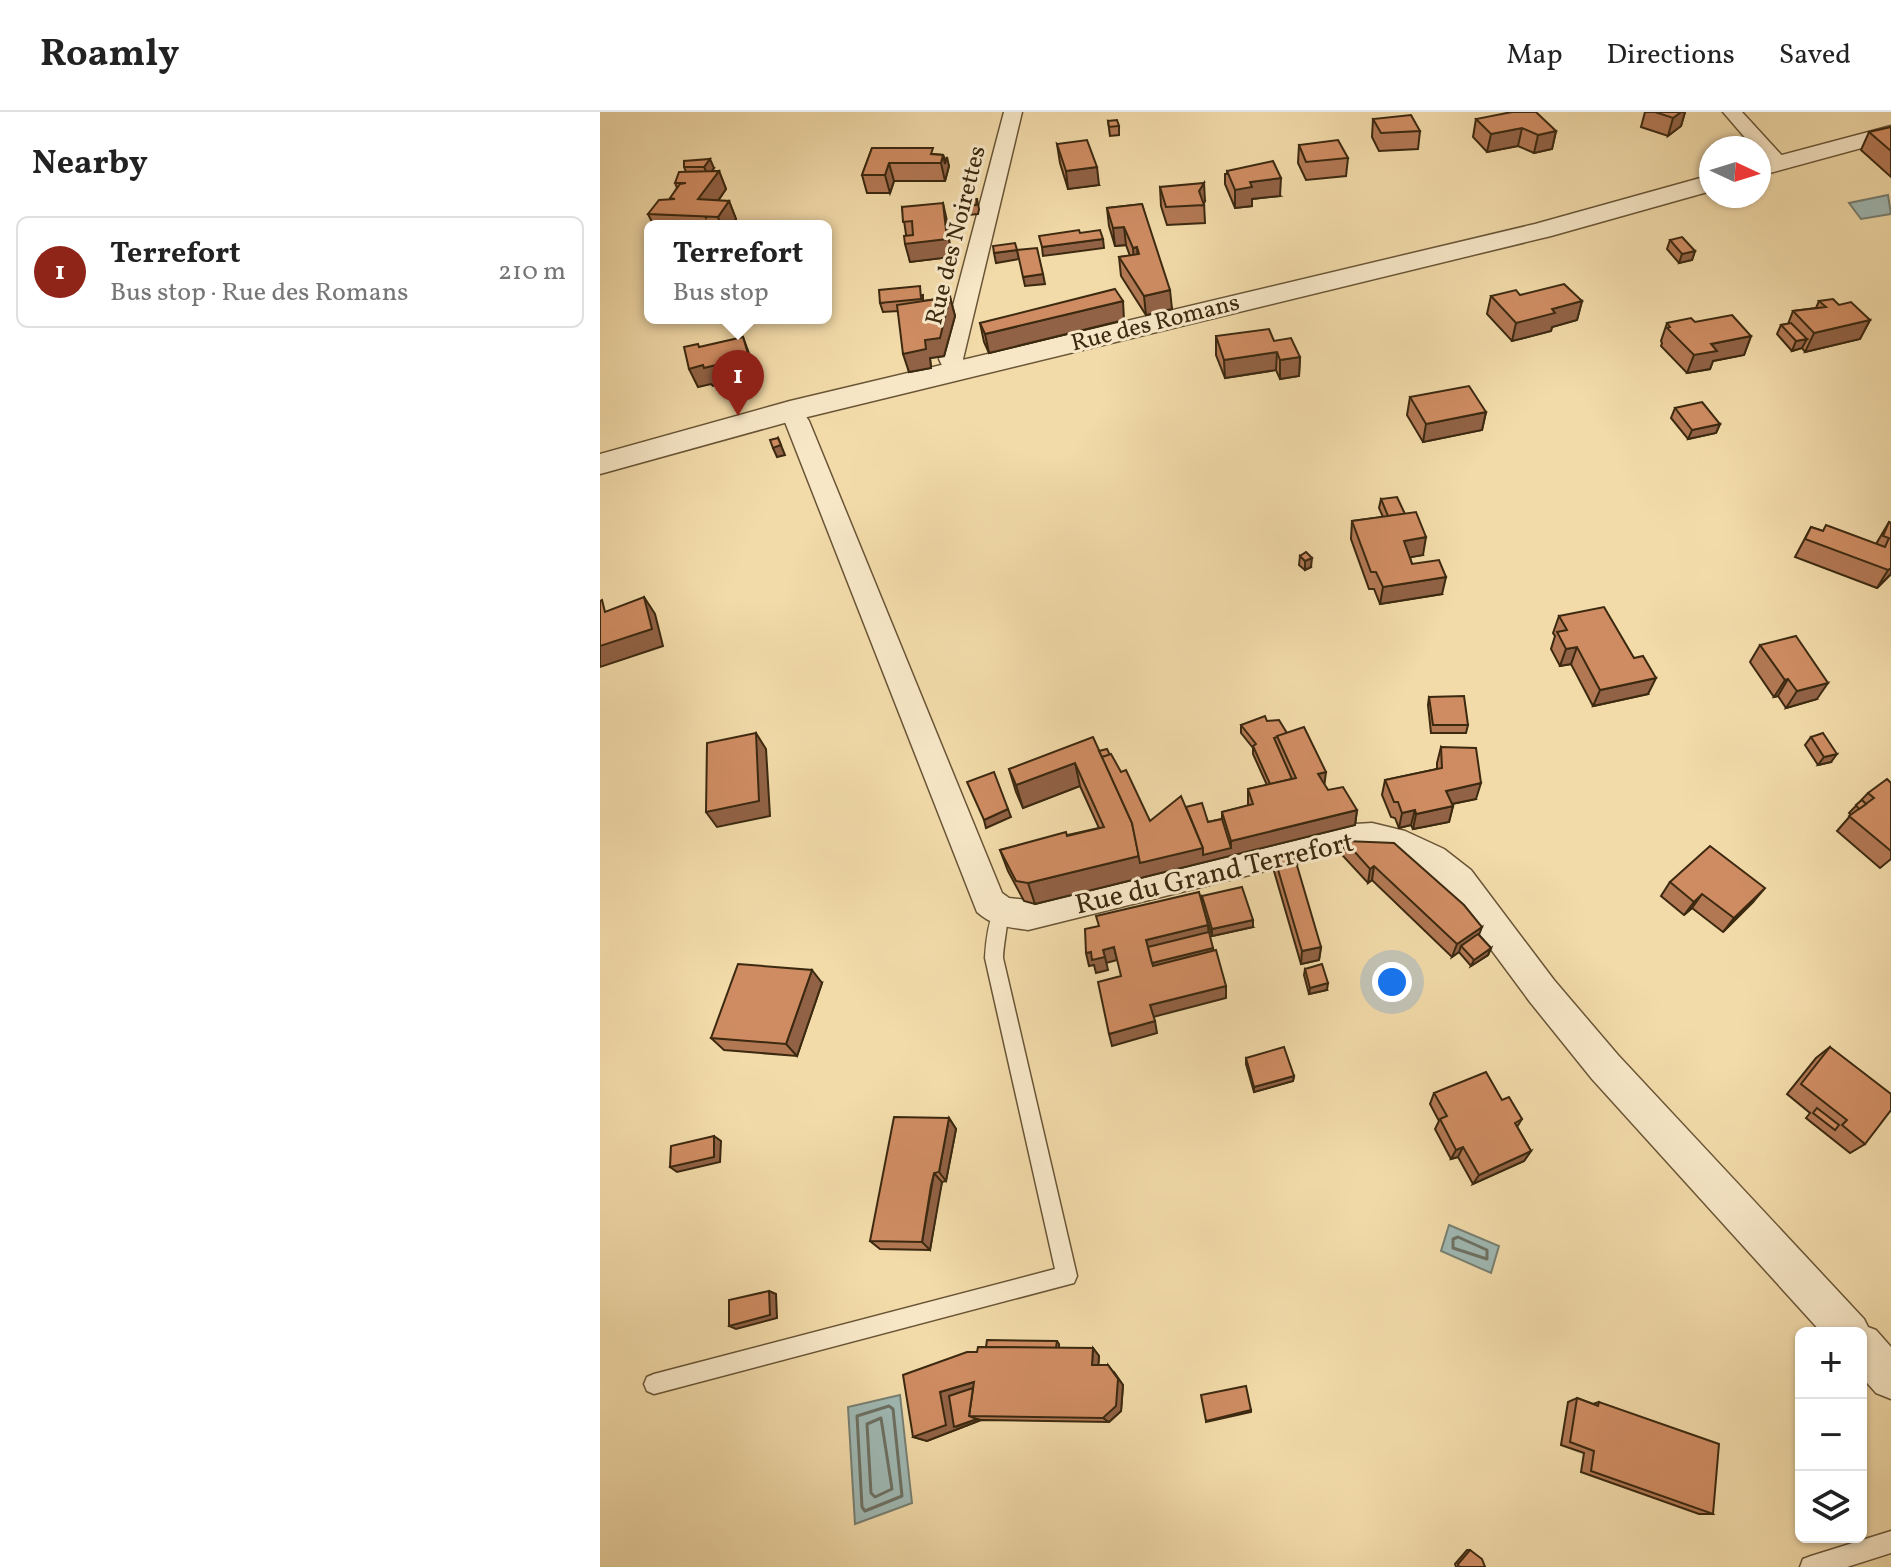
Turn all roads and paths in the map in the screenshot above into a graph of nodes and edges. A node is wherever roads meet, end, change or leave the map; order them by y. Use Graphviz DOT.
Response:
graph roads {
  1 [pos="1013,112"];
  2 [pos="1732,112"];
  3 [pos="1891,133"];
  4 [pos="1748,136"];
  5 [pos="1771,165"];
  6 [pos="1699,186"];
  7 [pos="955,371"];
  8 [pos="790,411"];
  9 [pos="600,464"];
  10 [pos="1001,912"];
  11 [pos="1844,1327"];
  12 [pos="1867,1352"];
  13 [pos="1891,1378"];
  14 [pos="654,1384"];
  15 [pos="1891,1542"];
  16 [pos="1811,1567"];
  1 -- 7 [label="street, Rue des Noirettes"];
  2 -- 4 [label="street"];
  3 -- 5 [label="street"];
  6 -- 7 [label="street, Rue des Romans"];
  7 -- 8 [label="street, Rue des Romans"];
  8 -- 9 [label="street, Rue des Romans"];
  8 -- 10 [label="street"];
  10 -- 11 [label="street, Rue du Grand Terrefort"];
  10 -- 14 [label="lane"];
  12 -- 13 [label="street"];
  15 -- 16 [label="lane"];
}
